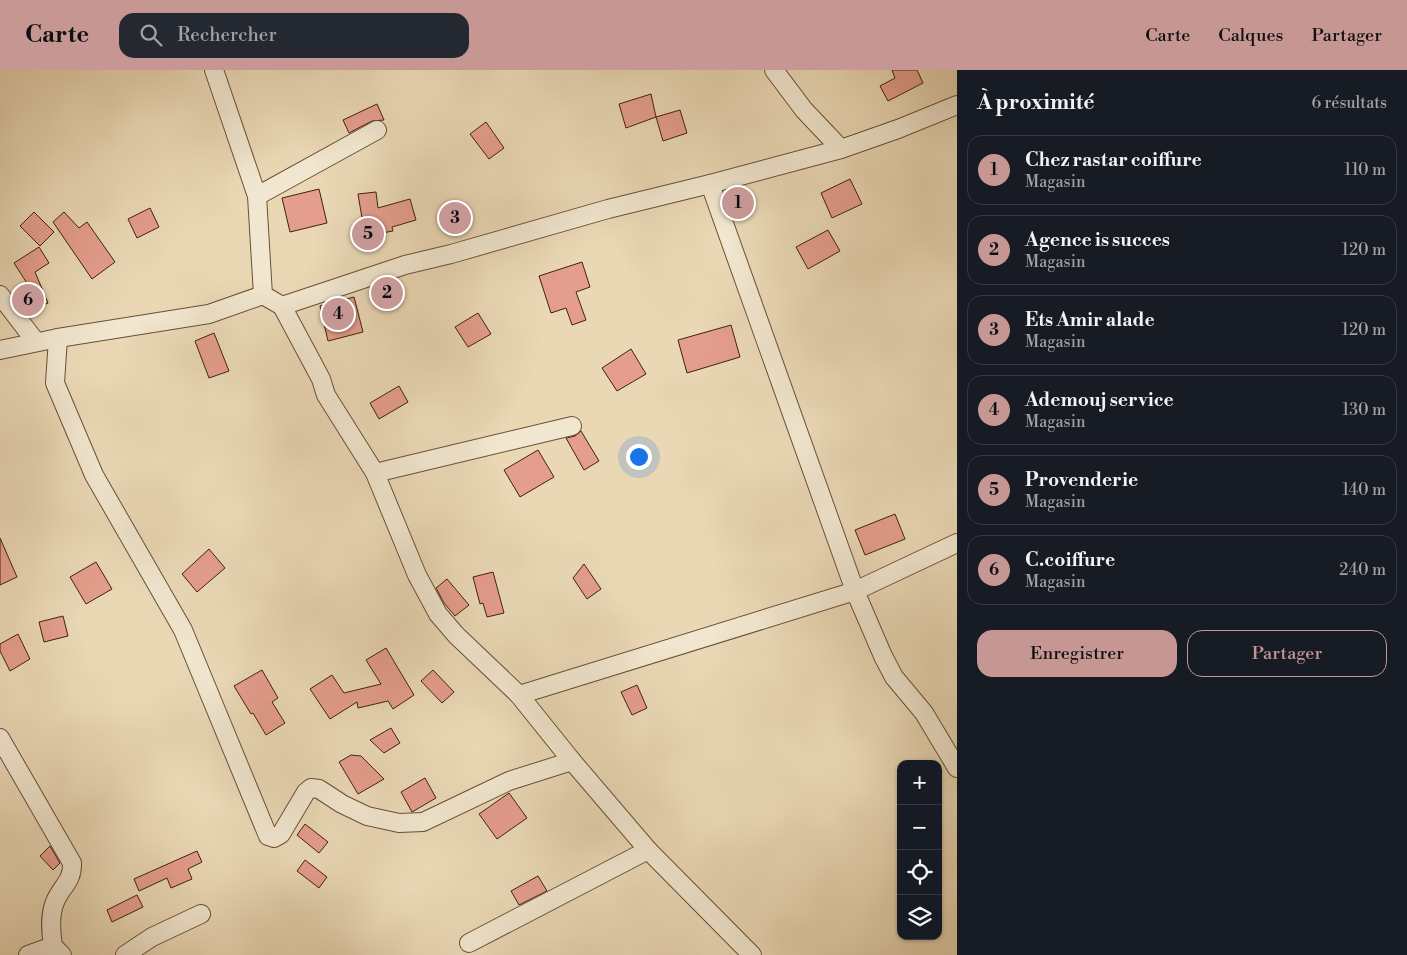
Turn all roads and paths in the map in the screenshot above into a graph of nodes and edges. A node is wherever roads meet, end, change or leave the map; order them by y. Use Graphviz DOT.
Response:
graph roads {
  1 [pos="214,70"];
  2 [pos="774,70"];
  3 [pos="957,105"];
  4 [pos="377,130"];
  5 [pos="841,149"];
  6 [pos="710,184"];
  7 [pos="257,196"];
  8 [pos="0,295"];
  9 [pos="263,295"];
  10 [pos="282,306"];
  11 [pos="58,338"];
  12 [pos="36,342"];
  13 [pos="0,350"];
  14 [pos="572,426"];
  15 [pos="375,473"];
  16 [pos="957,543"];
  17 [pos="855,592"];
  18 [pos="519,695"];
  19 [pos="0,738"];
  20 [pos="572,761"];
  21 [pos="957,768"];
  22 [pos="648,850"];
  23 [pos="201,914"];
  24 [pos="469,943"];
  25 [pos="57,951"];
  26 [pos="28,955"];
  27 [pos="125,955"];
  28 [pos="752,955"];
  1 -- 7 [label="street"];
  2 -- 5 [label="street"];
  3 -- 5 [label="street"];
  4 -- 7 [label="street"];
  5 -- 6 [label="street"];
  6 -- 10 [label="street"];
  6 -- 17 [label="street"];
  7 -- 9 [label="street"];
  8 -- 12 [label="street"];
  9 -- 10 [label="street"];
  9 -- 11 [label="street"];
  10 -- 15 [label="street"];
  11 -- 12 [label="street"];
  11 -- 20 [label="street"];
  12 -- 13 [label="street"];
  14 -- 15 [label="street"];
  15 -- 18 [label="street"];
  16 -- 17 [label="street"];
  17 -- 18 [label="street"];
  17 -- 21 [label="street"];
  18 -- 20 [label="street"];
  19 -- 25 [label="street"];
  20 -- 22 [label="street"];
  22 -- 24 [label="street"];
  22 -- 28 [label="street"];
  23 -- 27 [label="street"];
  25 -- 26 [label="street"];
}
